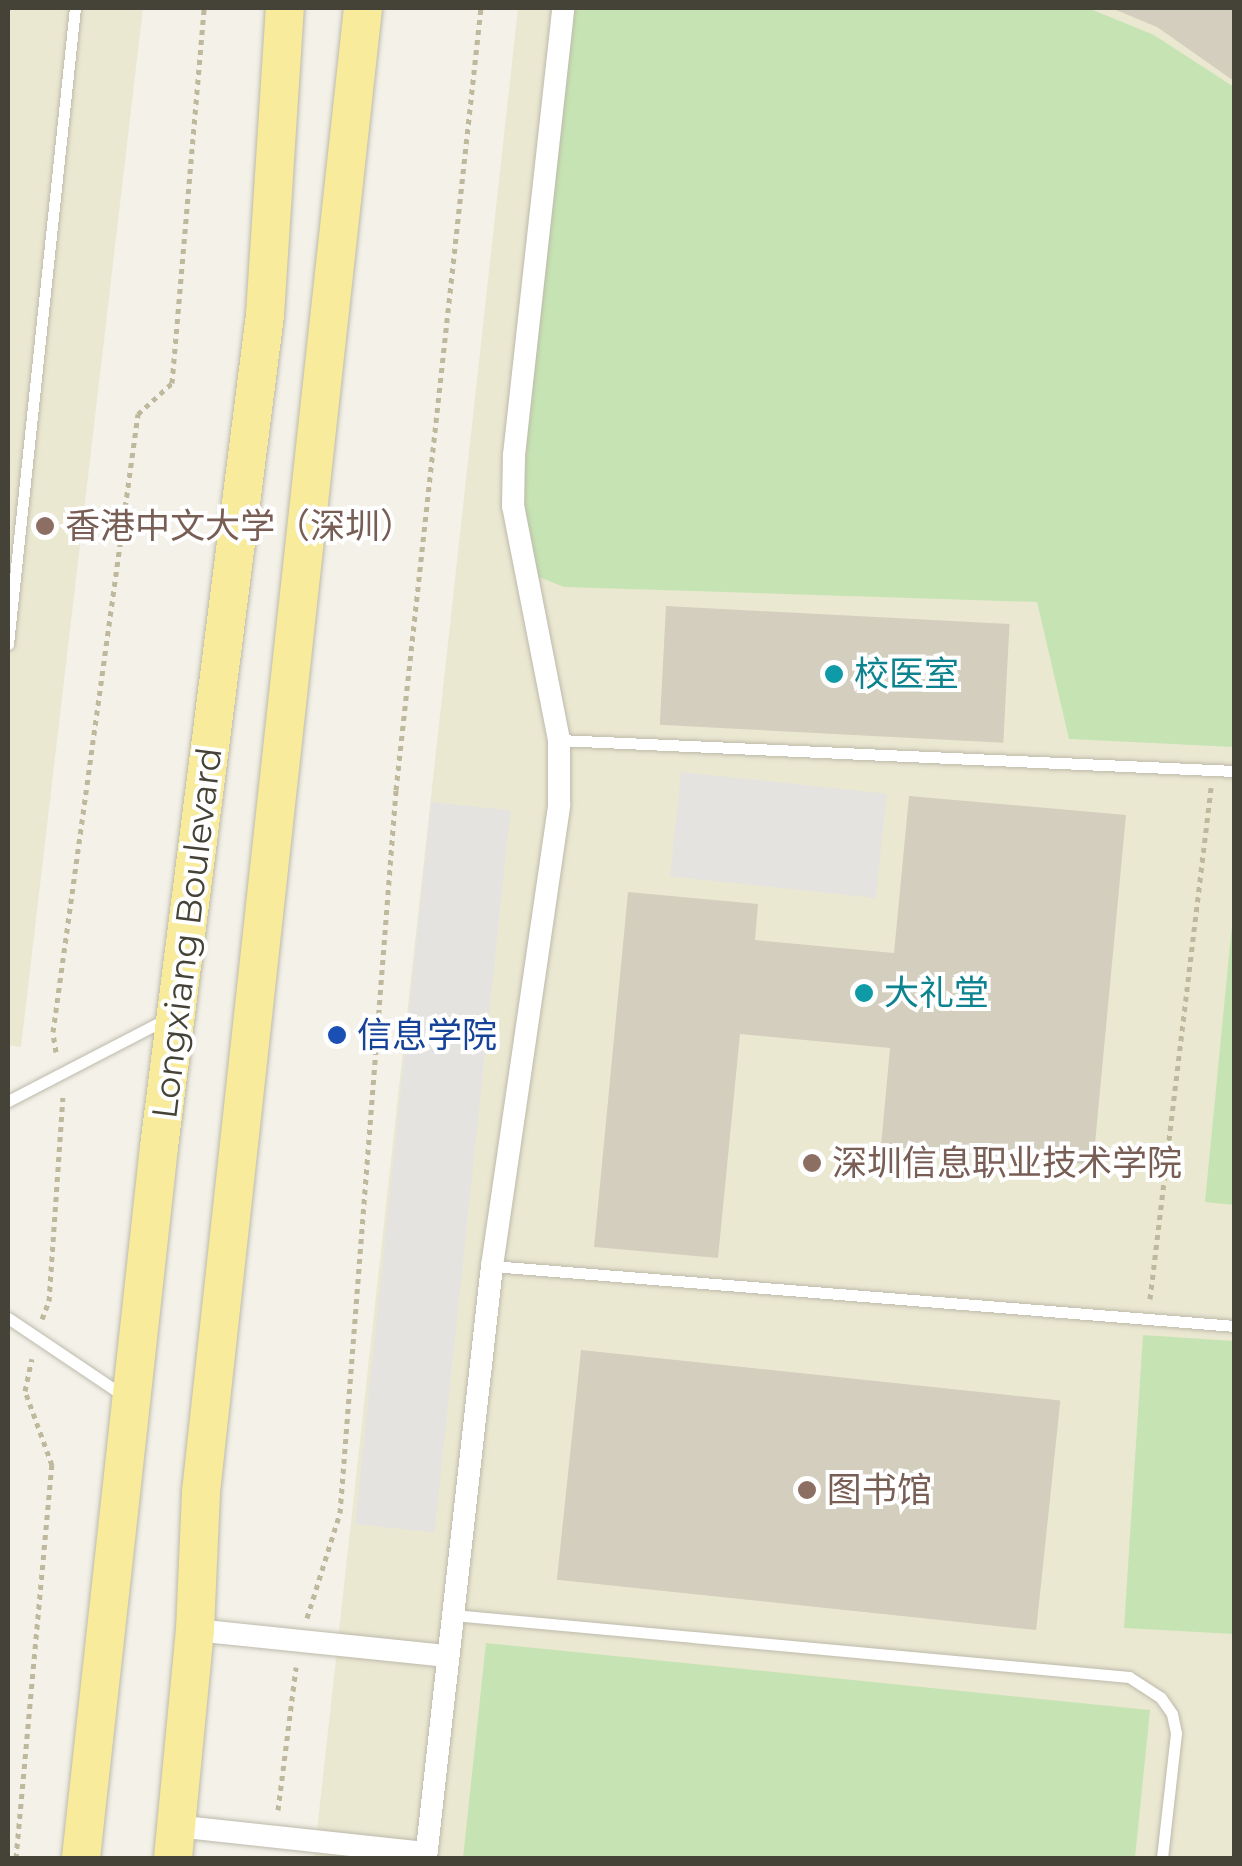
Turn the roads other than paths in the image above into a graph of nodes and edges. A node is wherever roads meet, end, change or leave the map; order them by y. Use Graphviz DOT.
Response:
graph roads {
  1 [pos="75,8"];
  2 [pos="285,8"];
  3 [pos="363,8"];
  4 [pos="563,8"];
  5 [pos="8,644"];
  6 [pos="559,740"];
  7 [pos="1234,771"];
  8 [pos="176,1014"];
  9 [pos="8,1101"];
  10 [pos="492,1266"];
  11 [pos="8,1318"];
  12 [pos="1234,1326"];
  13 [pos="132,1402"];
  14 [pos="453,1615"];
  15 [pos="195,1630"];
  16 [pos="448,1656"];
  17 [pos="175,1842"];
  18 [pos="426,1856"];
  19 [pos="81,1858"];
  20 [pos="1162,1858"];
  1 -- 5 [label="lane"];
  2 -- 8 [label="main road, Longxiang Boulevard"];
  3 -- 15 [label="main road, Longxiang Boulevard"];
  4 -- 6 [label="street"];
  6 -- 7 [label="lane"];
  6 -- 10 [label="street"];
  8 -- 9 [label="lane"];
  8 -- 13 [label="main road, Longxiang Boulevard"];
  10 -- 12 [label="lane"];
  10 -- 14 [label="street"];
  11 -- 13 [label="lane"];
  13 -- 19 [label="main road, Longxiang Boulevard"];
  14 -- 16 [label="street"];
  14 -- 20 [label="lane"];
  15 -- 16 [label="street"];
  15 -- 17 [label="main road, Longxiang Boulevard"];
  16 -- 18 [label="street"];
  17 -- 18 [label="street"];
}
